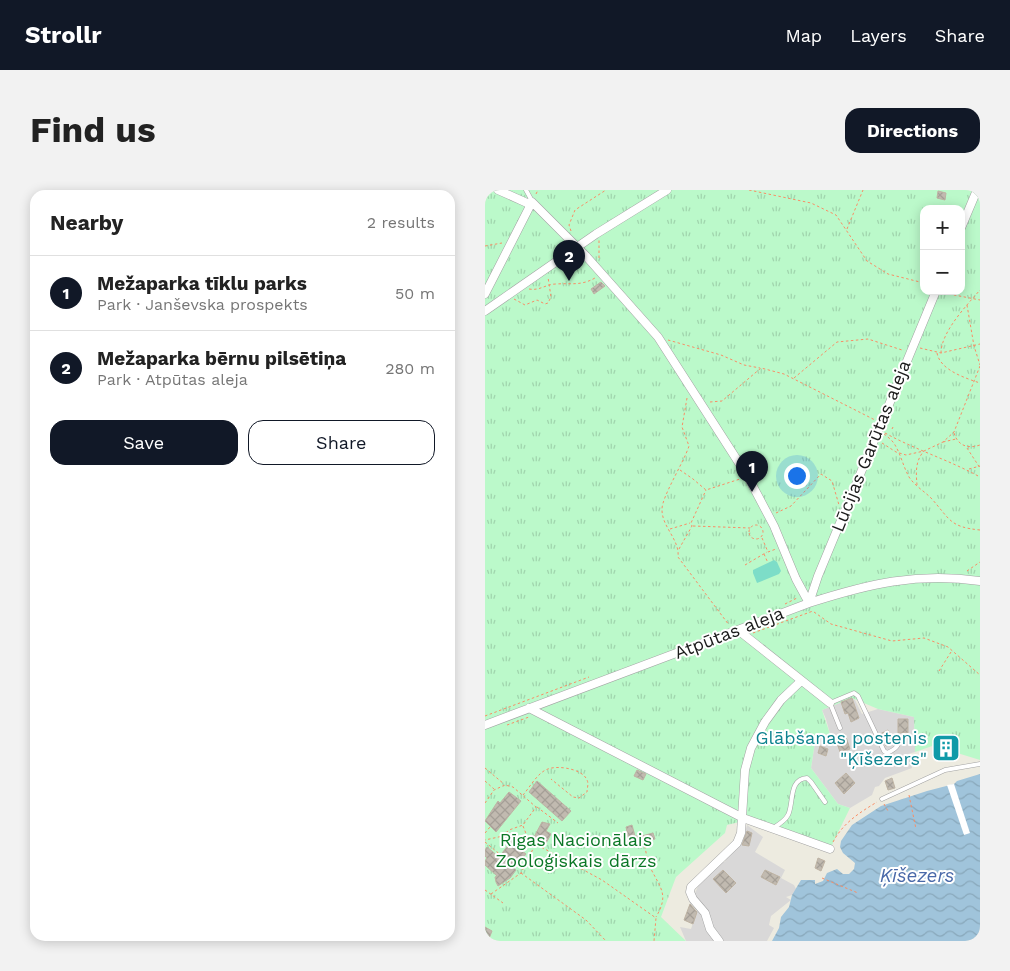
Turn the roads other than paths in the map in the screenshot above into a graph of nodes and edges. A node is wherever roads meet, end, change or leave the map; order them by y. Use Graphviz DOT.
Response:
graph roads {
  1 [pos="498,190"];
  2 [pos="527,190"];
  3 [pos="667,190"];
  4 [pos="977,190"];
  5 [pos="533,202"];
  6 [pos="965,218"];
  7 [pos="578,248"];
  8 [pos="485,294"];
  9 [pos="934,295"];
  10 [pos="485,311"];
  11 [pos="980,581"];
  12 [pos="809,602"];
  13 [pos="736,631"];
  14 [pos="801,681"];
  15 [pos="830,703"];
  16 [pos="529,708"];
  17 [pos="485,725"];
  18 [pos="840,728"];
  19 [pos="900,737"];
  20 [pos="980,764"];
  21 [pos="883,801"];
  22 [pos="825,802"];
  23 [pos="743,818"];
  24 [pos="771,829"];
  25 [pos="830,849"];
  26 [pos="719,941"];
  1 -- 5 [label="street"];
  2 -- 5 [label="lane"];
  3 -- 7 [label="street"];
  4 -- 6 [label="street"];
  5 -- 7 [label="street"];
  5 -- 8 [label="street"];
  7 -- 10 [label="street"];
  7 -- 12 [label="street"];
  9 -- 12 [label="street, Lūcijas Garūtas aleja"];
  11 -- 12 [label="street, Atpūtas aleja"];
  12 -- 13 [label="street, Atpūtas aleja"];
  13 -- 14 [label="street"];
  13 -- 16 [label="street, Atpūtas aleja"];
  14 -- 15 [label="street"];
  14 -- 23 [label="street"];
  15 -- 18 [label="lane"];
  15 -- 19 [label="lane"];
  16 -- 17 [label="street, Atpūtas aleja"];
  16 -- 23 [label="street"];
  20 -- 21 [label="lane"];
  22 -- 24 [label="lane"];
  23 -- 24 [label="street"];
  23 -- 26 [label="street"];
  24 -- 25 [label="street"];
}
